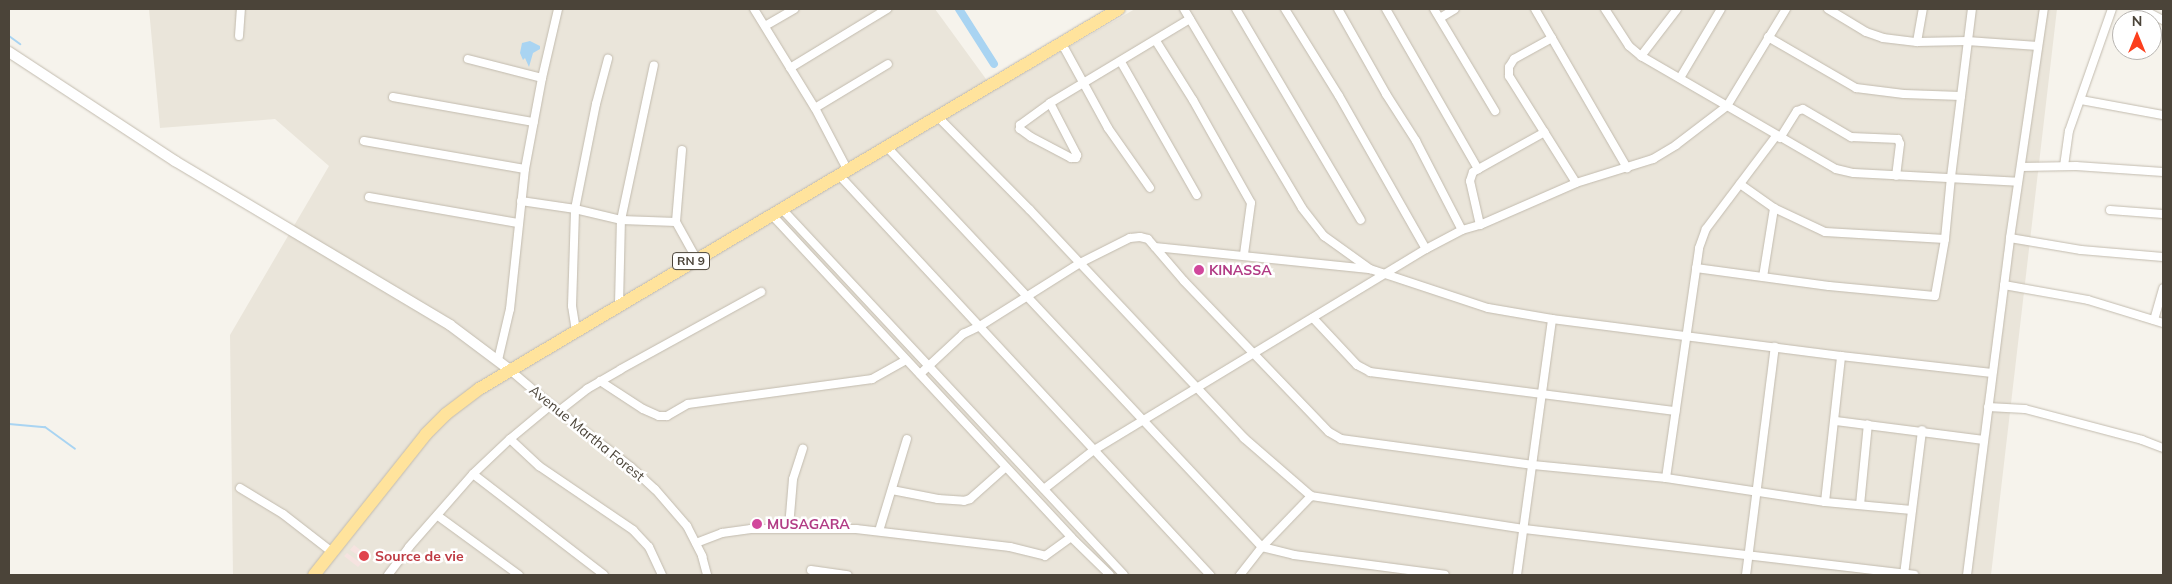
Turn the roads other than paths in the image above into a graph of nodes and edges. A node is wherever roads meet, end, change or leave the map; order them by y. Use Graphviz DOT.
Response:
graph roads {
  1 [pos="241,9"];
  2 [pos="558,9"];
  3 [pos="754,9"];
  4 [pos="794,9"];
  5 [pos="886,9"];
  6 [pos="1119,9"];
  7 [pos="1184,9"];
  8 [pos="1236,9"];
  9 [pos="1285,9"];
  10 [pos="1338,9"];
  11 [pos="1386,9"];
  12 [pos="1434,9"];
  13 [pos="1455,9"];
  14 [pos="1535,9"];
  15 [pos="1605,9"];
  16 [pos="1677,9"];
  17 [pos="1721,9"];
  18 [pos="1786,9"];
  19 [pos="1828,9"];
  20 [pos="1923,9"];
  21 [pos="1972,9"];
  22 [pos="2044,9"];
  23 [pos="2112,9"];
  24 [pos="2142,9"];
  25 [pos="1440,18"];
  26 [pos="1190,19"];
  27 [pos="2163,20"];
  28 [pos="765,26"];
  29 [pos="239,36"];
  30 [pos="1768,37"];
  31 [pos="1552,38"];
  32 [pos="1156,41"];
  33 [pos="1967,41"];
  34 [pos="1061,42"];
  35 [pos="1917,42"];
  36 [pos="2038,46"];
  37 [pos="9,52"];
  38 [pos="1641,56"];
  39 [pos="468,59"];
  40 [pos="608,59"];
  41 [pos="1121,62"];
  42 [pos="888,64"];
  43 [pos="654,65"];
  44 [pos="790,68"];
  45 [pos="542,78"];
  46 [pos="1680,78"];
  47 [pos="1084,83"];
  48 [pos="1961,96"];
  49 [pos="393,97"];
  50 [pos="2081,100"];
  51 [pos="1050,104"];
  52 [pos="1727,106"];
  53 [pos="815,108"];
  54 [pos="1495,111"];
  55 [pos="2163,115"];
  56 [pos="937,116"];
  57 [pos="534,122"];
  58 [pos="1545,132"];
  59 [pos="1778,137"];
  60 [pos="364,141"];
  61 [pos="886,146"];
  62 [pos="682,150"];
  63 [pos="2064,166"];
  64 [pos="2021,167"];
  65 [pos="1627,168"];
  66 [pos="525,169"];
  67 [pos="1478,169"];
  68 [pos="843,172"];
  69 [pos="2163,172"];
  70 [pos="1896,176"];
  71 [pos="1951,177"];
  72 [pos="2018,182"];
  73 [pos="1576,183"];
  74 [pos="1740,184"];
  75 [pos="1150,188"];
  76 [pos="1197,195"];
  77 [pos="369,197"];
  78 [pos="521,201"];
  79 [pos="1774,208"];
  80 [pos="575,209"];
  81 [pos="2110,210"];
  82 [pos="776,211"];
  83 [pos="2163,214"];
  84 [pos="621,220"];
  85 [pos="1361,220"];
  86 [pos="676,222"];
  87 [pos="518,223"];
  88 [pos="1480,225"];
  89 [pos="1462,230"];
  90 [pos="2010,238"];
  91 [pos="1945,239"];
  92 [pos="1155,246"];
  93 [pos="1426,249"];
  94 [pos="1244,254"];
  95 [pos="2163,257"];
  96 [pos="696,258"];
  97 [pos="1080,263"];
  98 [pos="1696,268"];
  99 [pos="1370,269"];
  100 [pos="1386,274"];
  101 [pos="1764,276"];
  102 [pos="2004,285"];
  103 [pos="2163,288"];
  104 [pos="761,292"];
  105 [pos="1028,295"];
  106 [pos="618,305"];
  107 [pos="1313,318"];
  108 [pos="1552,319"];
  109 [pos="2154,320"];
  110 [pos="2163,323"];
  111 [pos="980,326"];
  112 [pos="576,331"];
  113 [pos="1685,335"];
  114 [pos="1775,347"];
  115 [pos="1254,354"];
  116 [pos="1841,356"];
  117 [pos="498,360"];
  118 [pos="906,360"];
  119 [pos="929,366"];
  120 [pos="510,370"];
  121 [pos="1992,372"];
  122 [pos="920,374"];
  123 [pos="600,381"];
  124 [pos="1198,387"];
  125 [pos="1542,396"];
  126 [pos="551,406"];
  127 [pos="1988,407"];
  128 [pos="560,411"];
  129 [pos="1676,411"];
  130 [pos="1836,420"];
  131 [pos="1144,421"];
  132 [pos="1868,424"];
  133 [pos="1922,430"];
  134 [pos="510,439"];
  135 [pos="907,439"];
  136 [pos="1984,440"];
  137 [pos="2163,448"];
  138 [pos="803,450"];
  139 [pos="1094,450"];
  140 [pos="1533,465"];
  141 [pos="1006,468"];
  142 [pos="473,474"];
  143 [pos="1666,478"];
  144 [pos="240,488"];
  145 [pos="1044,488"];
  146 [pos="892,490"];
  147 [pos="1756,493"];
  148 [pos="1311,496"];
  149 [pos="1825,502"];
  150 [pos="1860,504"];
  151 [pos="1912,510"];
  152 [pos="438,516"];
  153 [pos="789,527"];
  154 [pos="1524,530"];
  155 [pos="879,531"];
  156 [pos="1072,537"];
  157 [pos="696,543"];
  158 [pos="1262,547"];
  159 [pos="332,552"];
  160 [pos="1750,557"];
  161 [pos="811,570"];
  162 [pos="1105,574"];
  163 [pos="1904,574"];
  164 [pos="314,575"];
  165 [pos="388,575"];
  166 [pos="519,575"];
  167 [pos="604,575"];
  168 [pos="662,575"];
  169 [pos="707,575"];
  170 [pos="848,575"];
  171 [pos="1124,575"];
  172 [pos="1210,575"];
  173 [pos="1240,575"];
  174 [pos="1445,575"];
  175 [pos="1517,575"];
  176 [pos="1746,575"];
  177 [pos="1914,575"];
  178 [pos="1967,575"];
  1 -- 29 [label="street"];
  2 -- 45 [label="street"];
  3 -- 28 [label="street"];
  4 -- 28 [label="street"];
  5 -- 44 [label="street"];
  6 -- 34 [label="main road, RN 9"];
  7 -- 26 [label="street"];
  8 -- 85 [label="street"];
  9 -- 93 [label="street"];
  10 -- 89 [label="street"];
  11 -- 67 [label="street"];
  12 -- 25 [label="street"];
  13 -- 25 [label="street"];
  14 -- 31 [label="street"];
  15 -- 38 [label="street"];
  16 -- 38 [label="street"];
  17 -- 46 [label="street"];
  18 -- 30 [label="street"];
  19 -- 35 [label="street"];
  20 -- 35 [label="street"];
  21 -- 33 [label="street"];
  22 -- 36 [label="street"];
  23 -- 50 [label="street"];
  24 -- 27 [label="street"];
  25 -- 54 [label="street"];
  26 -- 32 [label="street"];
  26 -- 99 [label="street"];
  28 -- 44 [label="street"];
  30 -- 48 [label="street"];
  30 -- 52 [label="street"];
  31 -- 58 [label="street"];
  31 -- 65 [label="street"];
  32 -- 41 [label="street"];
  32 -- 94 [label="street"];
  33 -- 35 [label="street"];
  33 -- 36 [label="street"];
  33 -- 48 [label="street"];
  34 -- 47 [label="street"];
  34 -- 56 [label="main road, RN 9"];
  36 -- 64 [label="street"];
  37 -- 117 [label="street"];
  38 -- 46 [label="street"];
  39 -- 45 [label="street"];
  40 -- 80 [label="street"];
  41 -- 47 [label="street"];
  41 -- 76 [label="street"];
  42 -- 53 [label="street"];
  43 -- 84 [label="street"];
  44 -- 53 [label="street"];
  45 -- 57 [label="street"];
  46 -- 52 [label="street"];
  47 -- 51 [label="street"];
  47 -- 75 [label="street"];
  48 -- 71 [label="street"];
  49 -- 57 [label="street"];
  50 -- 55 [label="street"];
  50 -- 63 [label="street"];
  51 -- 51 [label="street"];
  52 -- 59 [label="street"];
  52 -- 65 [label="street"];
  53 -- 68 [label="street"];
  56 -- 61 [label="main road, RN 9"];
  56 -- 97 [label="street"];
  57 -- 66 [label="street"];
  58 -- 67 [label="street"];
  58 -- 73 [label="street"];
  59 -- 70 [label="street"];
  59 -- 70 [label="street"];
  59 -- 74 [label="street"];
  60 -- 66 [label="street"];
  61 -- 68 [label="main road, RN 9"];
  61 -- 105 [label="street"];
  62 -- 86 [label="street"];
  63 -- 64 [label="street"];
  63 -- 69 [label="street"];
  64 -- 72 [label="street"];
  65 -- 73 [label="street"];
  66 -- 78 [label="street"];
  67 -- 88 [label="street"];
  68 -- 82 [label="main road, RN 9"];
  68 -- 111 [label="street"];
  70 -- 71 [label="street"];
  71 -- 72 [label="street"];
  71 -- 91 [label="street"];
  72 -- 90 [label="street"];
  73 -- 88 [label="street"];
  74 -- 79 [label="street"];
  74 -- 98 [label="street"];
  77 -- 87 [label="street"];
  78 -- 80 [label="street"];
  78 -- 87 [label="street"];
  79 -- 91 [label="street"];
  79 -- 101 [label="street"];
  80 -- 84 [label="street"];
  80 -- 112 [label="street"];
  81 -- 83 [label="street"];
  82 -- 96 [label="main road, RN 9"];
  82 -- 118 [label="street"];
  82 -- 119 [label="street"];
  84 -- 86 [label="street"];
  84 -- 106 [label="street"];
  86 -- 96 [label="street"];
  87 -- 117 [label="street"];
  88 -- 89 [label="street"];
  89 -- 93 [label="street"];
  90 -- 95 [label="street"];
  90 -- 102 [label="street"];
  91 -- 101 [label="street"];
  92 -- 94 [label="street"];
  92 -- 97 [label="street"];
  92 -- 115 [label="street"];
  93 -- 100 [label="street"];
  94 -- 99 [label="street"];
  96 -- 106 [label="main road, RN 9"];
  97 -- 105 [label="street"];
  97 -- 124 [label="street"];
  98 -- 101 [label="street"];
  98 -- 113 [label="street"];
  99 -- 100 [label="street"];
  100 -- 107 [label="street"];
  100 -- 108 [label="street"];
  102 -- 109 [label="street"];
  102 -- 121 [label="street"];
  103 -- 109 [label="street"];
  104 -- 123 [label="street"];
  105 -- 111 [label="street"];
  105 -- 131 [label="street"];
  106 -- 112 [label="main road, RN 9"];
  107 -- 115 [label="street"];
  107 -- 125 [label="street"];
  108 -- 113 [label="street"];
  108 -- 125 [label="street"];
  109 -- 110 [label="street"];
  111 -- 119 [label="street"];
  111 -- 139 [label="street"];
  112 -- 120 [label="main road, RN 9"];
  113 -- 114 [label="street"];
  113 -- 129 [label="street"];
  114 -- 116 [label="street"];
  114 -- 147 [label="street"];
  115 -- 124 [label="street"];
  115 -- 140 [label="street"];
  116 -- 121 [label="street"];
  116 -- 130 [label="street"];
  117 -- 120 [label="street"];
  118 -- 122 [label="street"];
  118 -- 123 [label="street"];
  119 -- 122 [label="street"];
  119 -- 145 [label="street"];
  120 -- 126 [label="street, Avenue Martha Forest"];
  120 -- 159 [label="main road, RN 9"];
  121 -- 127 [label="street"];
  122 -- 141 [label="street"];
  123 -- 128 [label="street"];
  124 -- 131 [label="street"];
  124 -- 148 [label="street"];
  125 -- 129 [label="street"];
  125 -- 140 [label="street"];
  126 -- 128 [label="street, Avenue Martha Forest"];
  126 -- 134 [label="street"];
  127 -- 136 [label="street"];
  127 -- 137 [label="street"];
  128 -- 157 [label="street, Avenue Martha Forest"];
  129 -- 143 [label="street"];
  130 -- 132 [label="street"];
  130 -- 149 [label="street"];
  131 -- 139 [label="street"];
  131 -- 158 [label="street"];
  132 -- 133 [label="street"];
  132 -- 150 [label="street"];
  133 -- 136 [label="street"];
  133 -- 151 [label="street"];
  134 -- 142 [label="street"];
  134 -- 168 [label="street"];
  135 -- 146 [label="street"];
  136 -- 178 [label="street"];
  138 -- 153 [label="street"];
  139 -- 145 [label="street"];
  139 -- 172 [label="street"];
  140 -- 143 [label="street"];
  140 -- 154 [label="street"];
  141 -- 146 [label="street"];
  141 -- 156 [label="street"];
  142 -- 152 [label="street"];
  142 -- 167 [label="street"];
  143 -- 147 [label="street"];
  144 -- 159 [label="street"];
  145 -- 171 [label="street"];
  146 -- 155 [label="street"];
  147 -- 149 [label="street"];
  147 -- 160 [label="street"];
  148 -- 154 [label="street"];
  148 -- 158 [label="street"];
  149 -- 150 [label="street"];
  150 -- 151 [label="street"];
  151 -- 163 [label="street"];
  152 -- 165 [label="street"];
  152 -- 166 [label="street"];
  153 -- 155 [label="street"];
  153 -- 157 [label="street"];
  154 -- 160 [label="street"];
  154 -- 175 [label="street"];
  155 -- 156 [label="street"];
  156 -- 162 [label="street"];
  157 -- 169 [label="street, Avenue Martha Forest"];
  158 -- 173 [label="street"];
  158 -- 174 [label="street"];
  159 -- 164 [label="main road, RN 9"];
  160 -- 163 [label="street"];
  160 -- 176 [label="street"];
  161 -- 170 [label="street"];
  163 -- 177 [label="street"];
}
